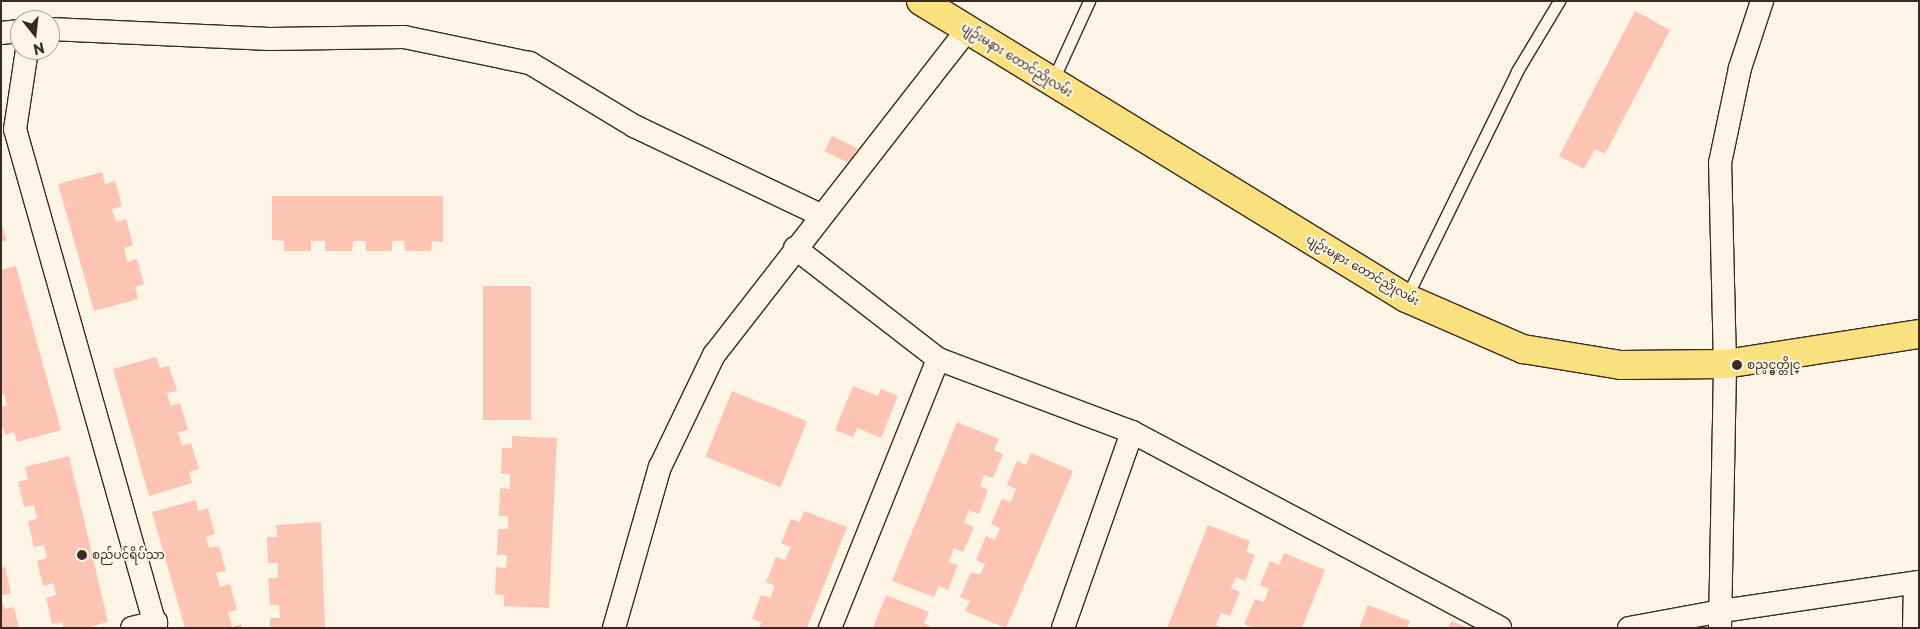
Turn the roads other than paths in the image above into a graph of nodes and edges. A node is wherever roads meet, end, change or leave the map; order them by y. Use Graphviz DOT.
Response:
graph roads {
  1 [pos="921,1"];
  2 [pos="1089,1"];
  3 [pos="1559,1"];
  4 [pos="1762,1"];
  5 [pos="60,30"];
  6 [pos="967,30"];
  7 [pos="25,60"];
  8 [pos="1052,82"];
  9 [pos="820,216"];
  10 [pos="795,248"];
  11 [pos="1406,298"];
  12 [pos="1919,334"];
  13 [pos="938,359"];
  14 [pos="1725,364"];
  15 [pos="1132,432"];
  16 [pos="1917,582"];
  17 [pos="1721,619"];
  18 [pos="156,625"];
  19 [pos="132,628"];
  20 [pos="614,628"];
  21 [pos="830,628"];
  22 [pos="1063,628"];
  23 [pos="1500,628"];
  24 [pos="1629,628"];
  25 [pos="1914,628"];
  1 -- 6 [label="main road, ပျဉ်းမနား တောင်ညိုလမ်း"];
  2 -- 8 [label="lane"];
  3 -- 11 [label="lane"];
  4 -- 14 [label="street"];
  5 -- 9 [label="street"];
  6 -- 8 [label="main road, ပျဉ်းမနား တောင်ညိုလမ်း"];
  6 -- 9 [label="street"];
  7 -- 18 [label="street"];
  8 -- 11 [label="main road, ပျဉ်းမနား တောင်ညိုလမ်း"];
  9 -- 10 [label="street"];
  10 -- 13 [label="street"];
  10 -- 20 [label="street"];
  11 -- 14 [label="main road, ပျဉ်းမနား တောင်ညိုလမ်း"];
  12 -- 14 [label="main road, ပျဉ်းမနား တောင်ညိုလမ်း"];
  13 -- 15 [label="street"];
  13 -- 21 [label="street"];
  14 -- 17 [label="street"];
  15 -- 22 [label="street"];
  15 -- 23 [label="street"];
  16 -- 17 [label="street"];
  16 -- 25 [label="street"];
  17 -- 24 [label="street"];
  18 -- 19 [label="street"];
}
